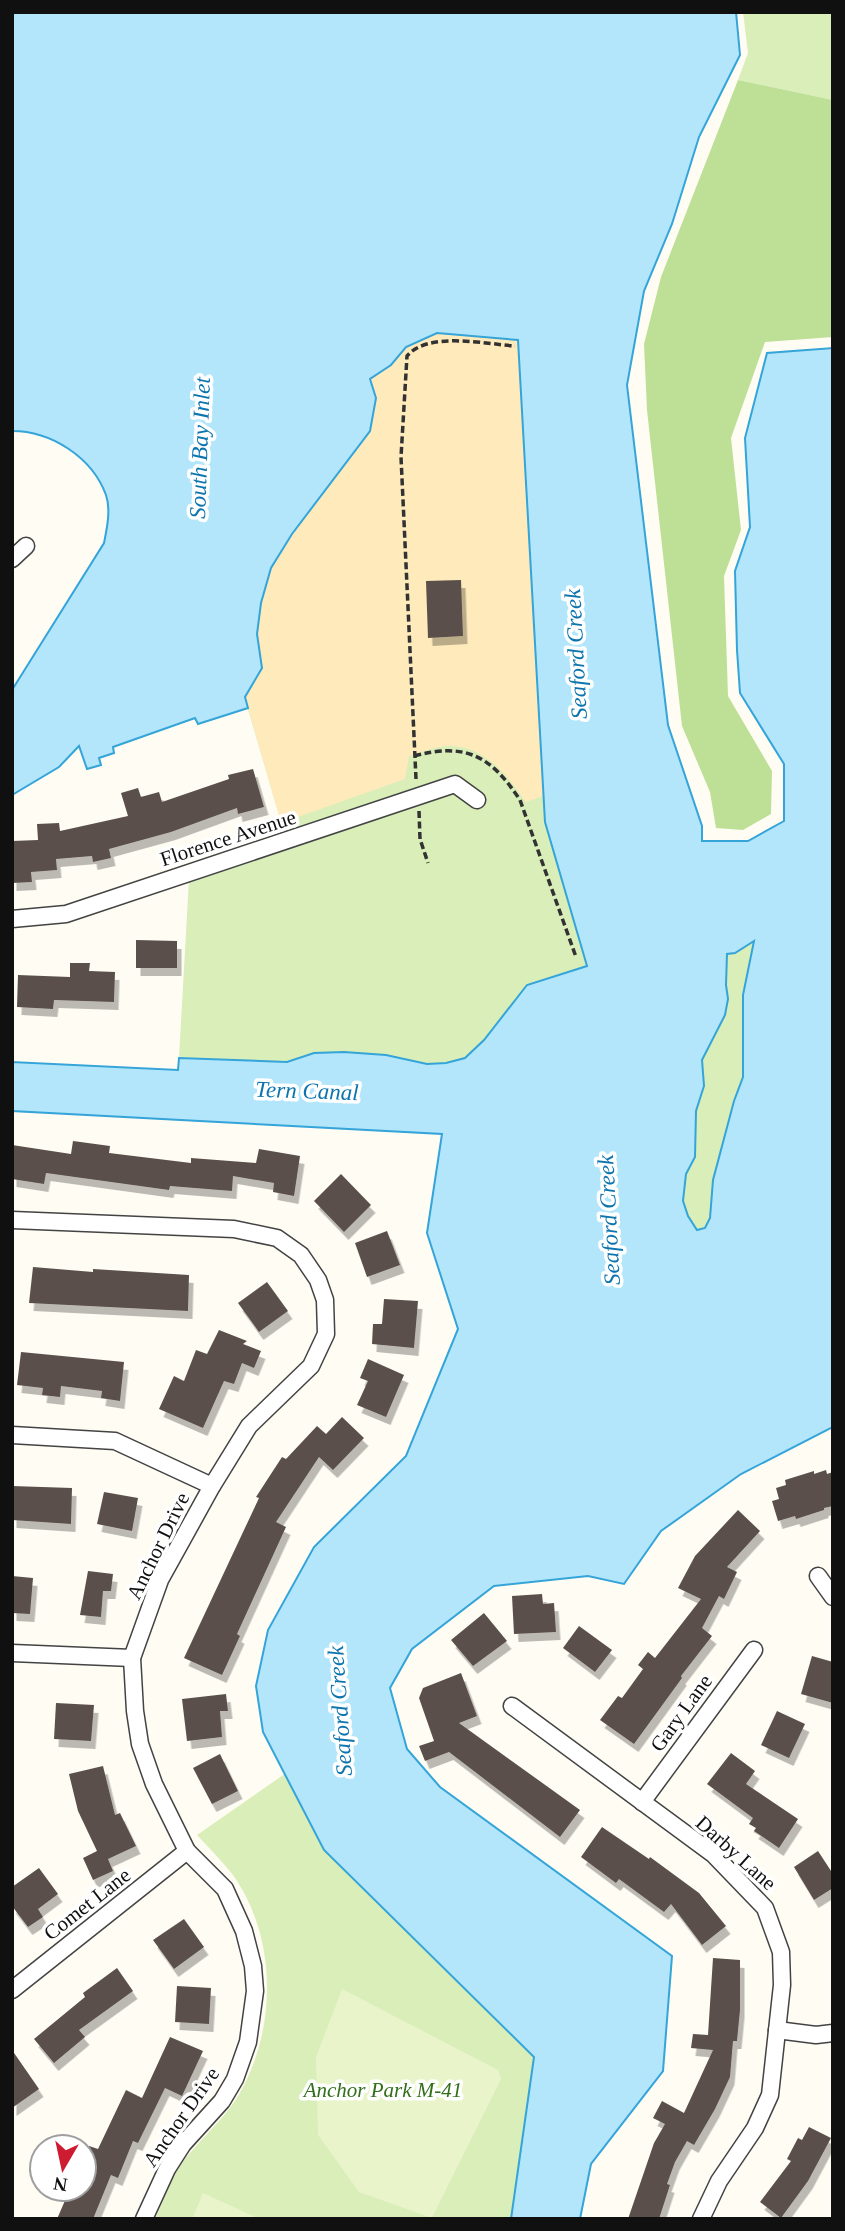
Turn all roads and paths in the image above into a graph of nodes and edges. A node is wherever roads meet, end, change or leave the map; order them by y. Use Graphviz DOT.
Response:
graph roads {
  1 [pos="515,346"];
  2 [pos="26,546"];
  3 [pos="12,559"];
  4 [pos="414,756"];
  5 [pos="418,796"];
  6 [pos="477,800"];
  7 [pos="428,863"];
  8 [pos="12,919"];
  9 [pos="576,957"];
  10 [pos="12,1220"];
  11 [pos="12,1435"];
  12 [pos="212,1486"];
  13 [pos="818,1576"];
  14 [pos="833,1597"];
  15 [pos="754,1650"];
  16 [pos="12,1653"];
  17 [pos="132,1658"];
  18 [pos="512,1706"];
  19 [pos="642,1802"];
  20 [pos="187,1852"];
  21 [pos="12,1990"];
  22 [pos="777,2030"];
  23 [pos="833,2033"];
  24 [pos="144,2219"];
  25 [pos="701,2219"];
  1 -- 4 [label="path"];
  2 -- 3 [label="street"];
  4 -- 5 [label="path"];
  4 -- 9 [label="path"];
  5 -- 6 [label="street, Florence Avenue"];
  5 -- 7 [label="path"];
  5 -- 8 [label="street, Florence Avenue"];
  10 -- 12 [label="street, Anchor Drive"];
  11 -- 12 [label="street"];
  12 -- 17 [label="street, Anchor Drive"];
  13 -- 14 [label="street"];
  15 -- 19 [label="street, Gary Lane"];
  16 -- 17 [label="street"];
  17 -- 20 [label="street, Anchor Drive"];
  18 -- 19 [label="street, Darby Lane"];
  19 -- 22 [label="street, Darby Lane"];
  20 -- 21 [label="street, Comet Lane"];
  20 -- 24 [label="street, Anchor Drive"];
  22 -- 23 [label="street"];
  22 -- 25 [label="street, Darby Lane"];
}
